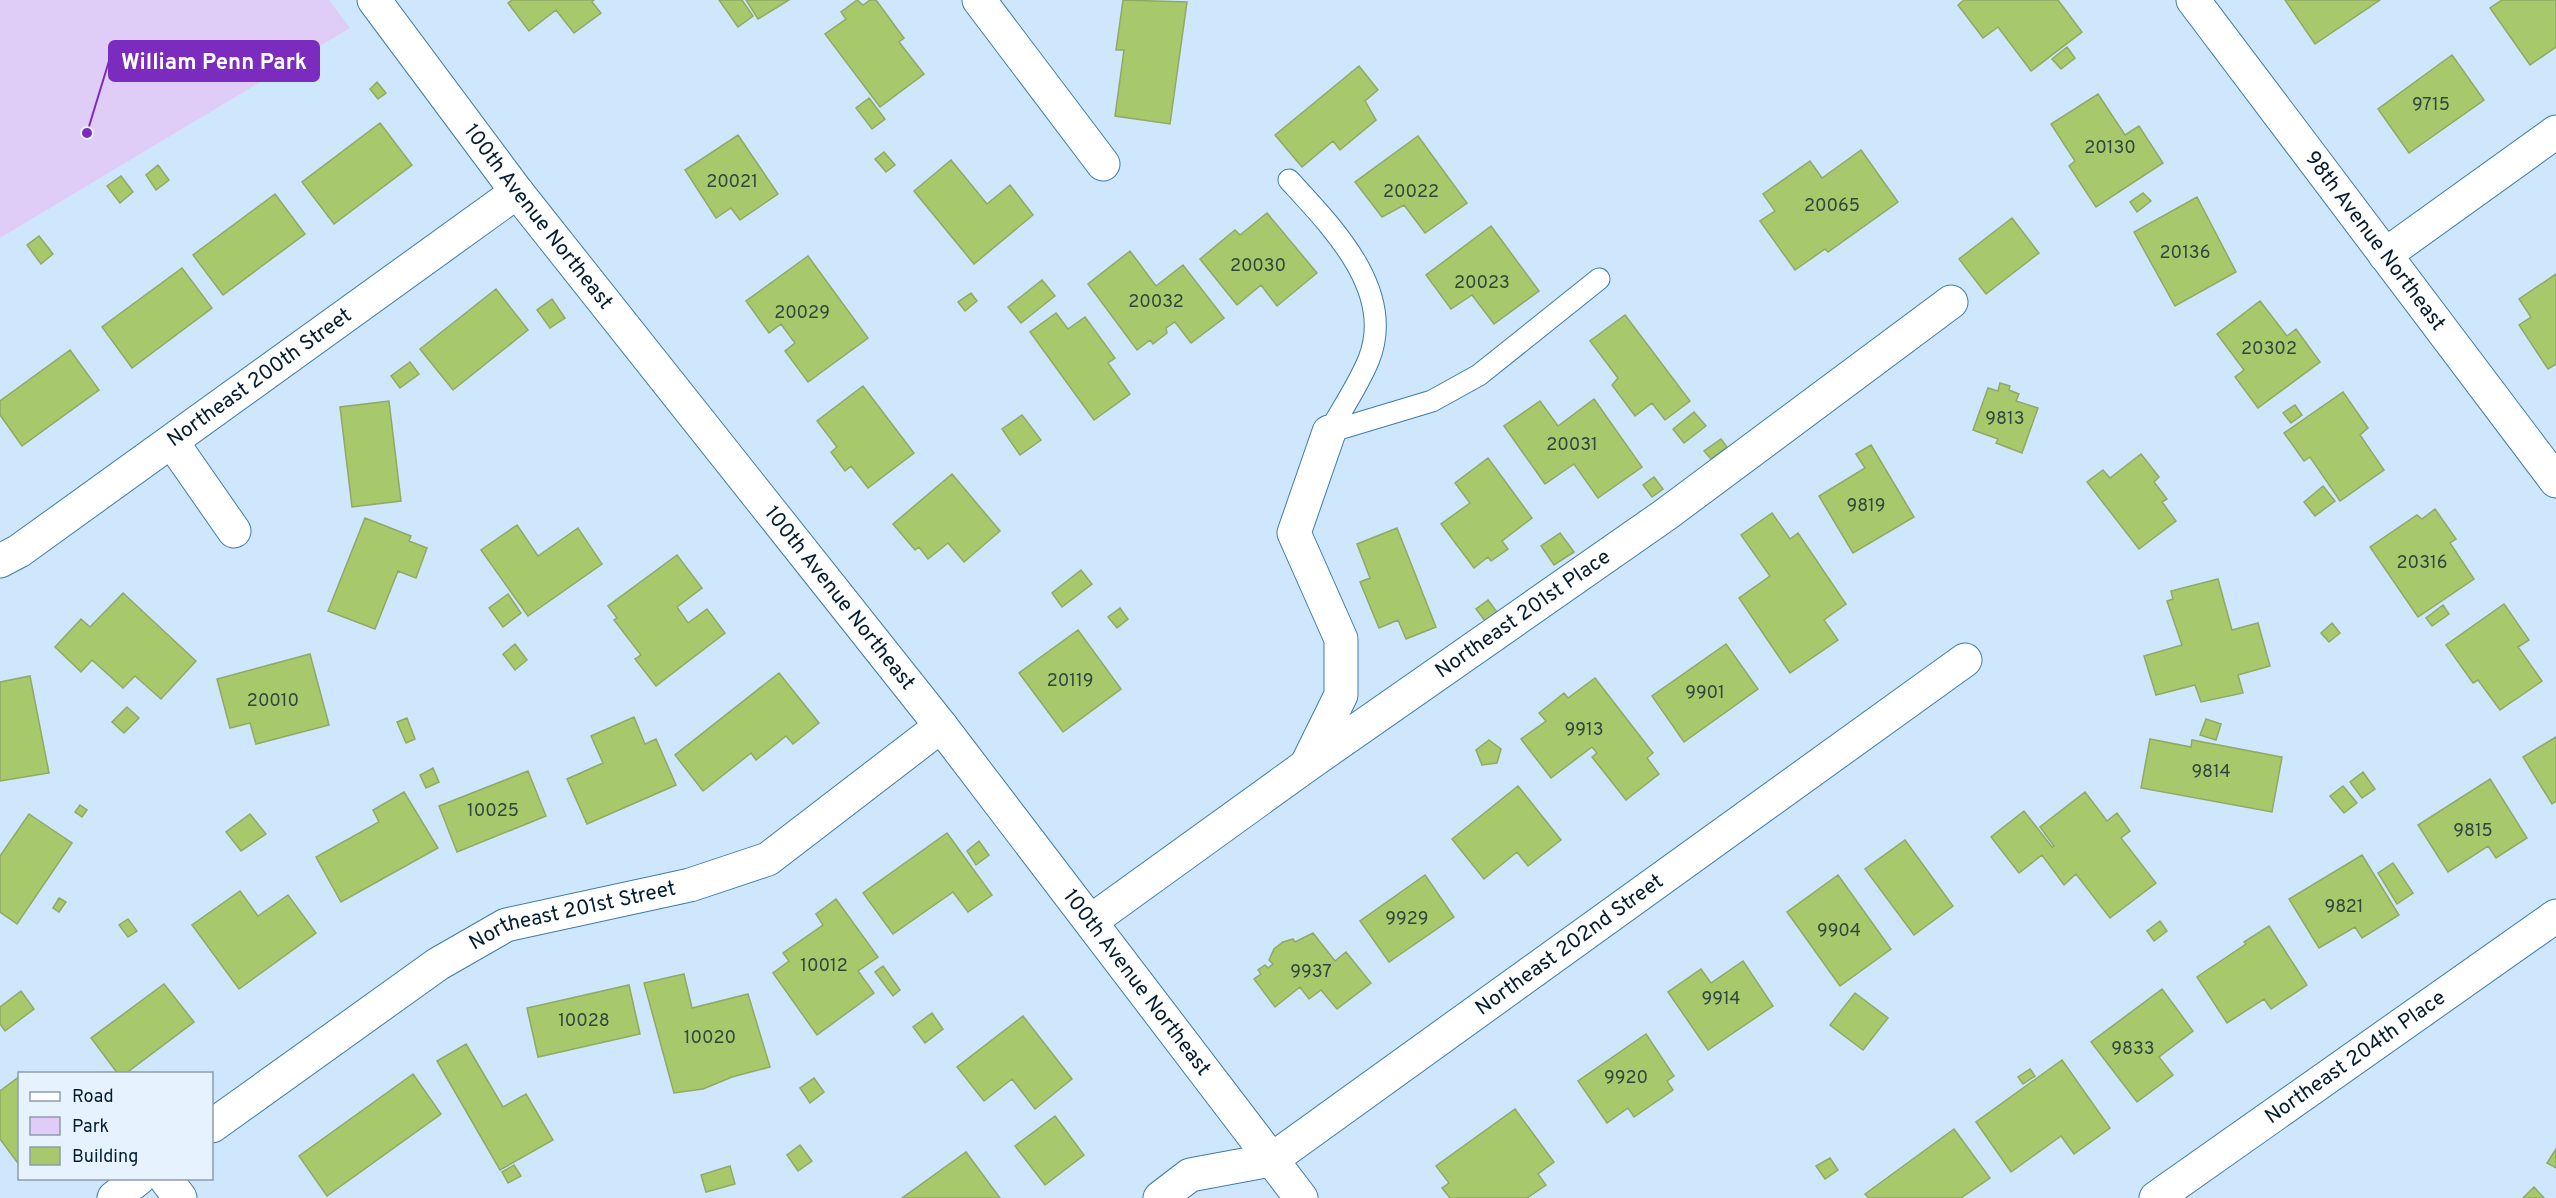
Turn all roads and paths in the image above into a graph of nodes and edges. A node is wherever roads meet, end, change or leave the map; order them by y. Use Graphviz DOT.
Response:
graph roads {
  1 [pos="374,0"];
  2 [pos="980,0"];
  3 [pos="2193,0"];
  4 [pos="2556,132"];
  5 [pos="1103,164"];
  6 [pos="1289,180"];
  7 [pos="517,192"];
  8 [pos="2385,255"];
  9 [pos="1599,279"];
  10 [pos="1951,302"];
  11 [pos="1329,432"];
  12 [pos="172,442"];
  13 [pos="2556,481"];
  14 [pos="234,531"];
  15 [pos="0,561"];
  16 [pos="1965,660"];
  17 [pos="941,726"];
  18 [pos="1307,765"];
  19 [pos="2556,916"];
  20 [pos="1090,921"];
  21 [pos="213,1125"];
  22 [pos="1271,1160"];
  23 [pos="138,1180"];
  24 [pos="166,1180"];
  25 [pos="114,1198"];
  26 [pos="180,1198"];
  27 [pos="1160,1198"];
  28 [pos="1301,1198"];
  29 [pos="2156,1198"];
  1 -- 7 [label="street, 100th Avenue Northeast"];
  2 -- 5 [label="street"];
  3 -- 8 [label="street, 98th Avenue Northeast"];
  4 -- 8 [label="street"];
  6 -- 11 [label="lane"];
  7 -- 12 [label="street, Northeast 200th Street"];
  7 -- 17 [label="street, 100th Avenue Northeast"];
  8 -- 13 [label="street, 98th Avenue Northeast"];
  9 -- 11 [label="lane"];
  10 -- 18 [label="street, Northeast 201st Place"];
  11 -- 18 [label="street"];
  12 -- 14 [label="street"];
  12 -- 15 [label="street, Northeast 200th Street"];
  16 -- 22 [label="street, Northeast 202nd Street"];
  17 -- 20 [label="street, 100th Avenue Northeast"];
  17 -- 21 [label="street, Northeast 201st Street"];
  18 -- 20 [label="street, Northeast 201st Place"];
  19 -- 29 [label="street, Northeast 204th Place"];
  20 -- 22 [label="street, 100th Avenue Northeast"];
  22 -- 27 [label="street, Northeast 202nd Street"];
  22 -- 28 [label="street, 100th Avenue Northeast"];
  23 -- 25 [label="street"];
  24 -- 26 [label="street"];
}
